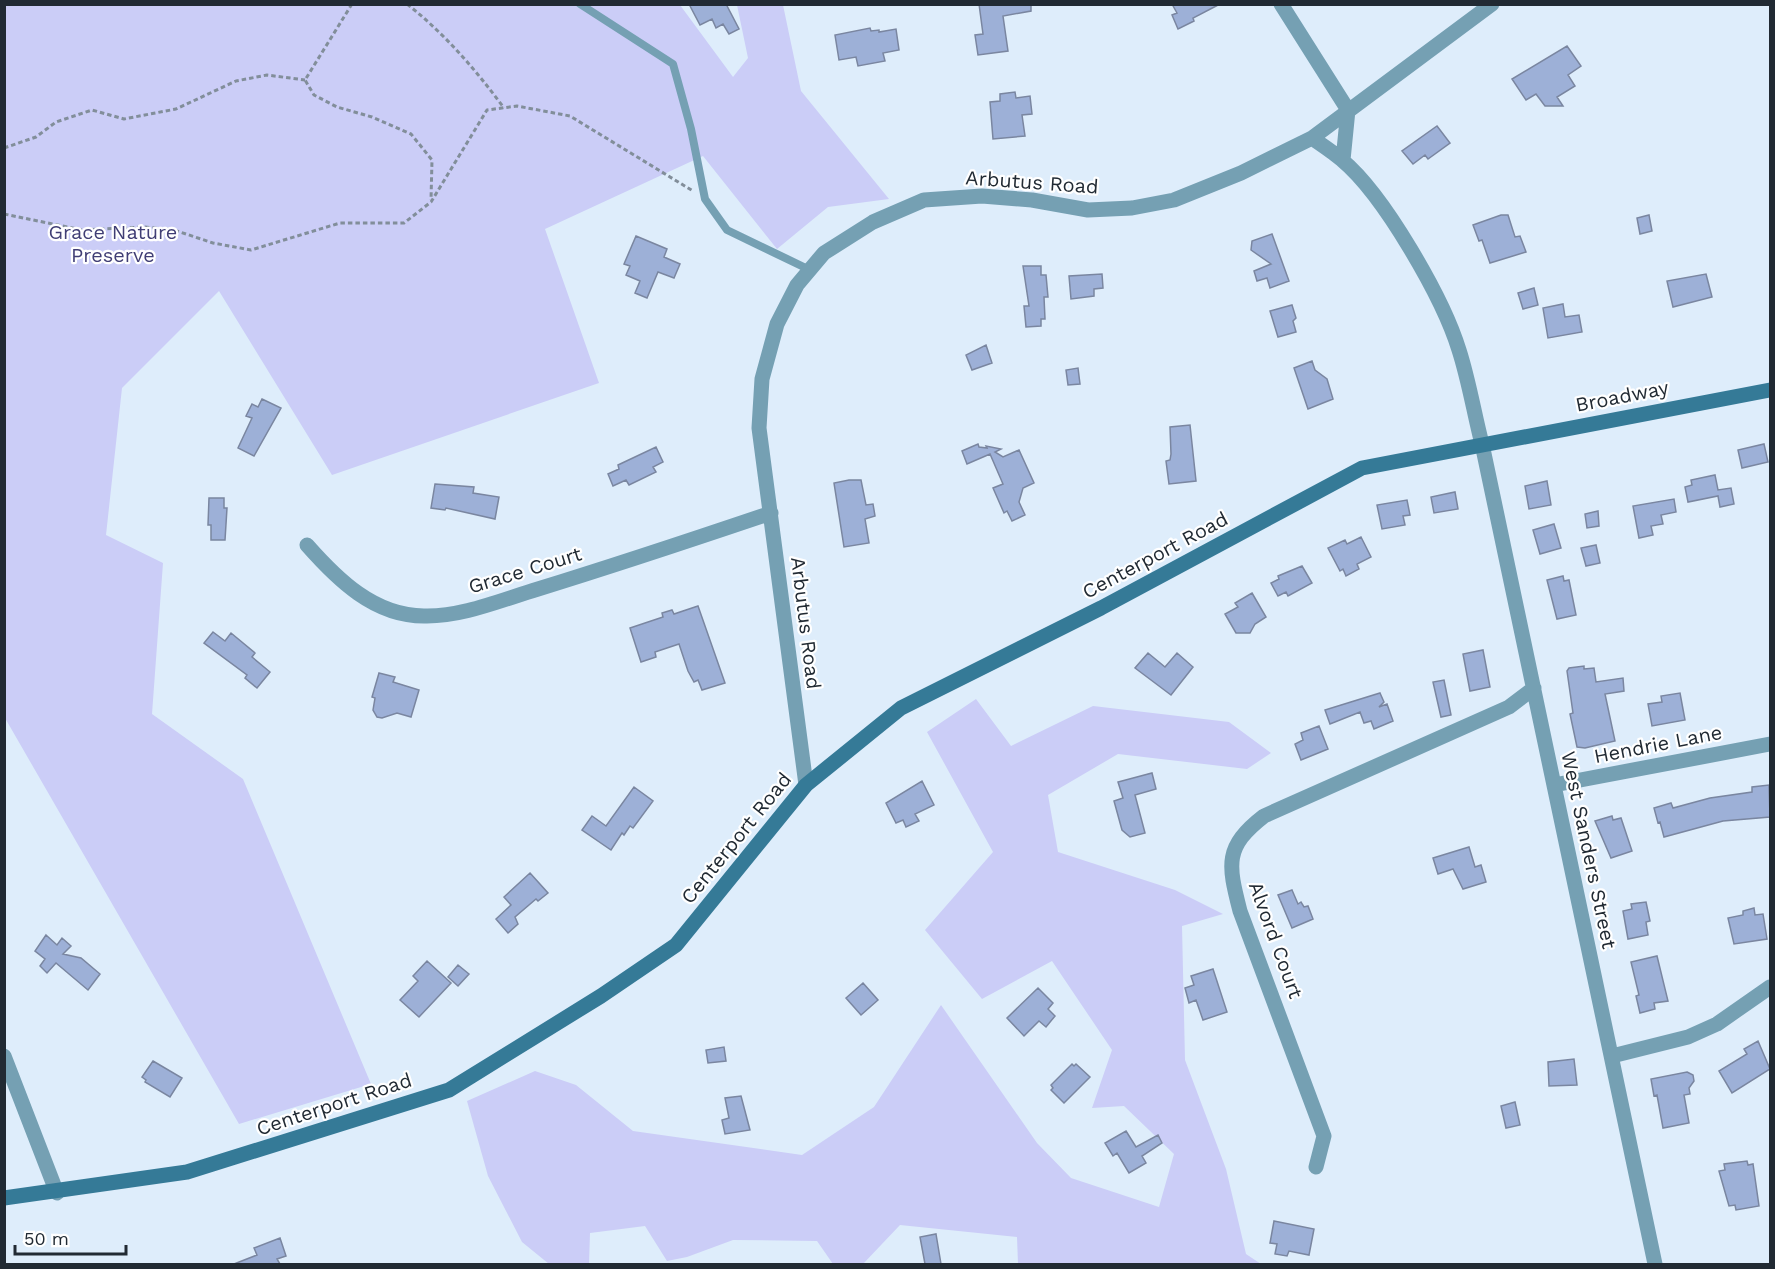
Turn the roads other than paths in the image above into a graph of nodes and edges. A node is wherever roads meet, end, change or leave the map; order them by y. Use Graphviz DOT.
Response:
graph roads {
  1 [pos="580,4"];
  2 [pos="1281,4"];
  3 [pos="1492,4"];
  4 [pos="1348,110"];
  5 [pos="1312,138"];
  6 [pos="1343,160"];
  7 [pos="810,270"];
  8 [pos="1770,390"];
  9 [pos="1482,444"];
  10 [pos="771,513"];
  11 [pos="307,544"];
  12 [pos="1534,688"];
  13 [pos="1770,744"];
  14 [pos="806,785"];
  15 [pos="1554,785"];
  16 [pos="1770,987"];
  17 [pos="4,1056"];
  18 [pos="1612,1056"];
  19 [pos="1316,1167"];
  20 [pos="57,1193"];
  21 [pos="4,1198"];
  22 [pos="1655,1264"];
  1 -- 7 [label="lane"];
  2 -- 4 [label="street"];
  3 -- 4 [label="street, Arbutus Road"];
  4 -- 5 [label="street, Arbutus Road"];
  4 -- 6 [label="street"];
  5 -- 6 [label="street, West Sanders Street"];
  5 -- 7 [label="street, Arbutus Road"];
  6 -- 9 [label="street, West Sanders Street"];
  7 -- 10 [label="street, Arbutus Road"];
  8 -- 9 [label="main road, Broadway"];
  9 -- 12 [label="street, West Sanders Street"];
  9 -- 14 [label="main road, Centerport Road"];
  10 -- 11 [label="street, Grace Court"];
  10 -- 14 [label="street, Arbutus Road"];
  12 -- 15 [label="street, West Sanders Street"];
  12 -- 19 [label="street, Alvord Court"];
  13 -- 15 [label="street, Hendrie Lane"];
  14 -- 20 [label="main road, Centerport Road"];
  15 -- 18 [label="street, West Sanders Street"];
  16 -- 18 [label="street"];
  17 -- 20 [label="street"];
  18 -- 22 [label="street, West Sanders Street"];
  20 -- 21 [label="main road, Centerport Road"];
}
